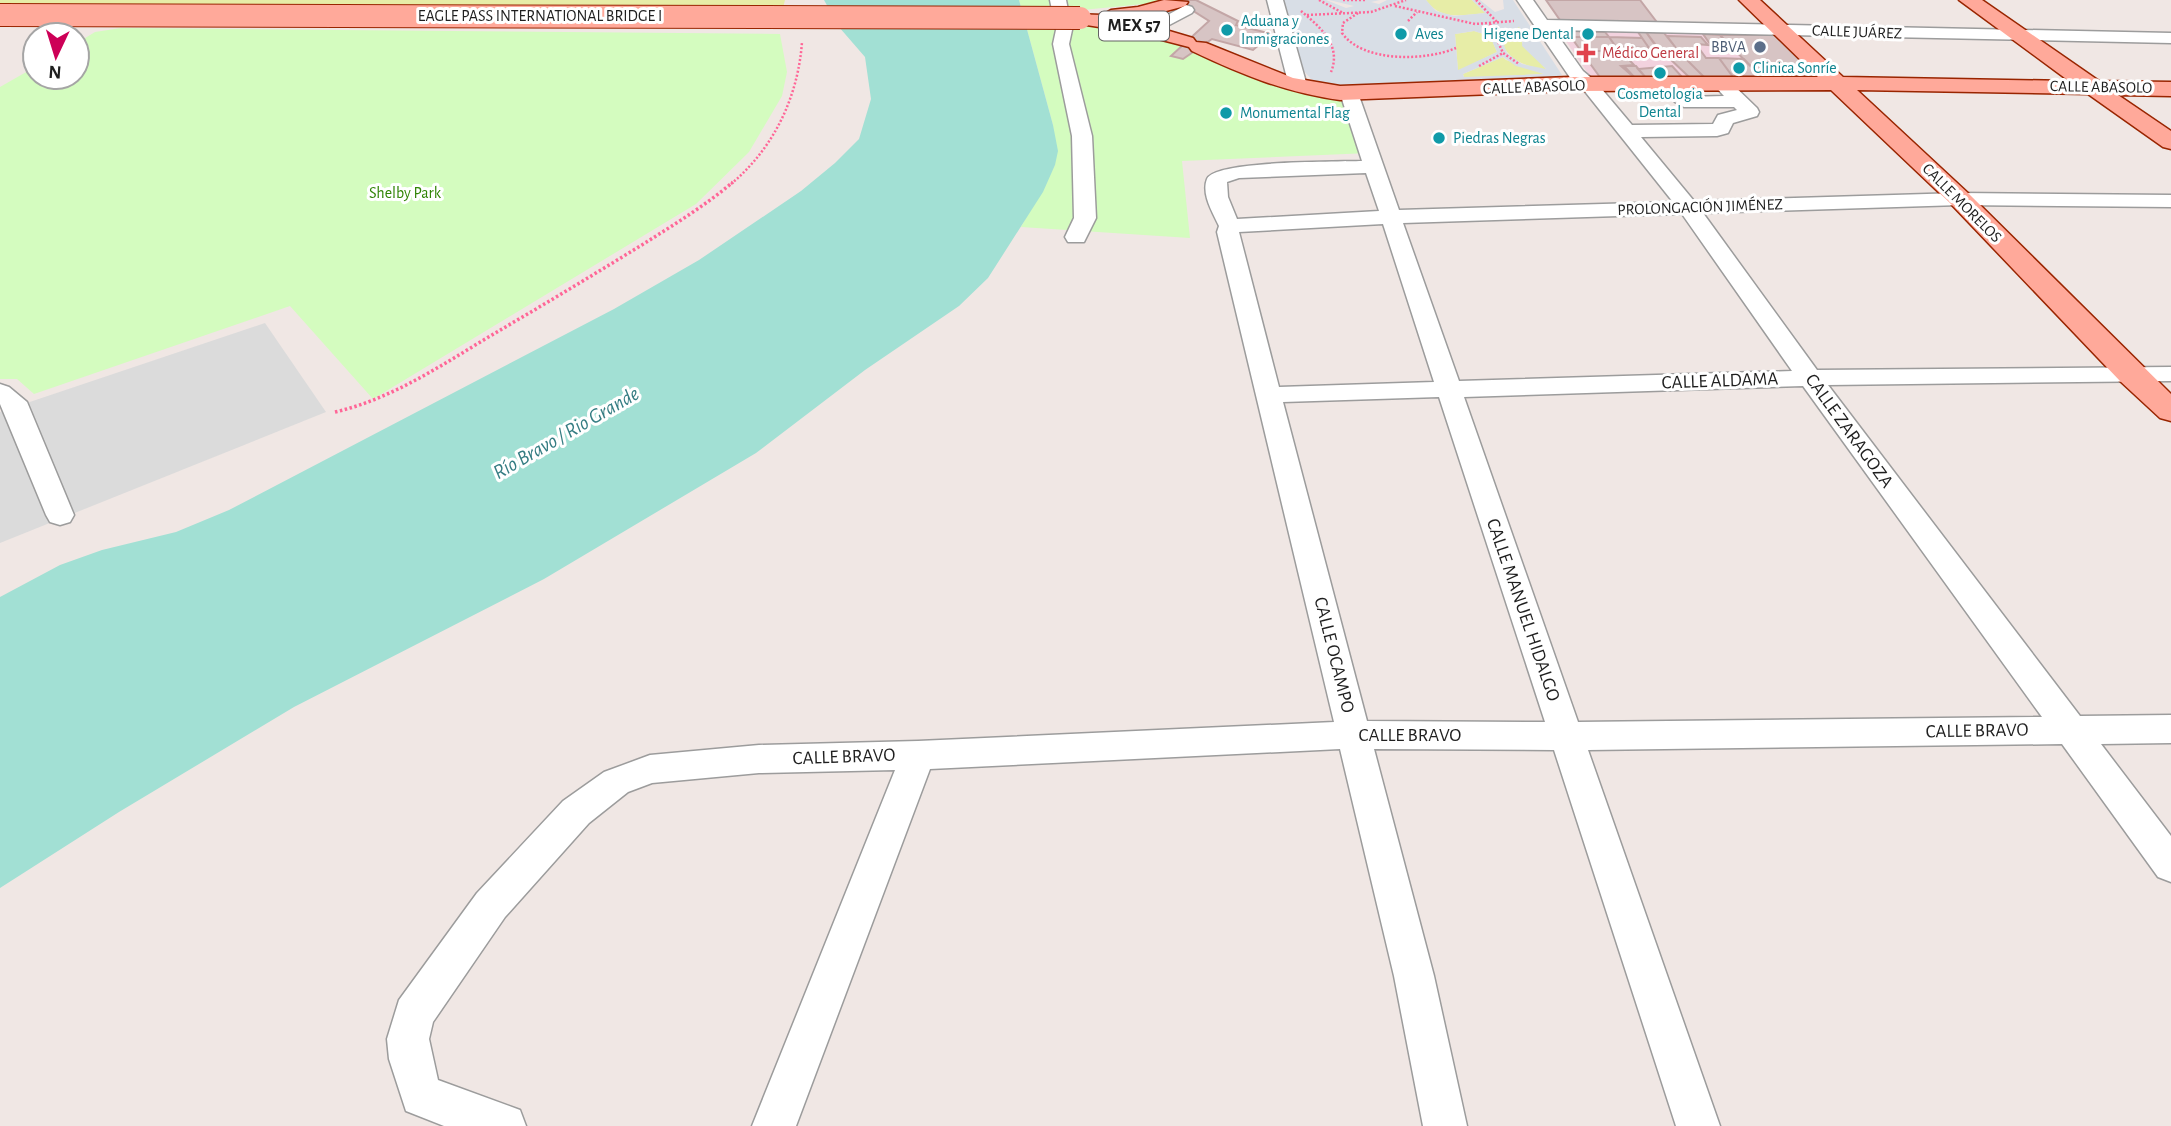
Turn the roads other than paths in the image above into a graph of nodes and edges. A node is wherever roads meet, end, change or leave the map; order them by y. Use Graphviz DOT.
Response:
graph roads {
  1 [pos="1058,0"];
  2 [pos="1275,0"];
  3 [pos="1749,0"];
  4 [pos="1969,0"];
  5 [pos="1182,6"];
  6 [pos="0,15"];
  7 [pos="1530,15"];
  8 [pos="1080,18"];
  9 [pos="1148,30"];
  10 [pos="1780,30"];
  11 [pos="2021,36"];
  12 [pos="2171,38"];
  13 [pos="1721,83"];
  14 [pos="1836,83"];
  15 [pos="1590,85"];
  16 [pos="1298,86"];
  17 [pos="1336,87"];
  18 [pos="2093,87"];
  19 [pos="2171,89"];
  20 [pos="1740,101"];
  21 [pos="1684,102"];
  22 [pos="1627,131"];
  23 [pos="2171,142"];
  24 [pos="1374,167"];
  25 [pos="1960,199"];
  26 [pos="2171,201"];
  27 [pos="1309,202"];
  28 [pos="1688,207"];
  29 [pos="1225,216"];
  30 [pos="1391,217"];
  31 [pos="1076,237"];
  32 [pos="2131,374"];
  33 [pos="2171,374"];
  34 [pos="1810,378"];
  35 [pos="1449,391"];
  36 [pos="0,392"];
  37 [pos="1269,396"];
  38 [pos="2171,411"];
  39 [pos="60,514"];
  40 [pos="2171,729"];
  41 [pos="2070,730"];
  42 [pos="1353,735"];
  43 [pos="1565,736"];
  44 [pos="918,755"];
  45 [pos="2171,865"];
  46 [pos="504,1126"];
  47 [pos="774,1126"];
  48 [pos="1445,1126"];
  49 [pos="1698,1126"];
  1 -- 31 [label="street"];
  2 -- 16 [label="street"];
  3 -- 10 [label="main road, CALLE MORELOS"];
  4 -- 11 [label="main road"];
  5 -- 8 [label="main road, MEX 57"];
  5 -- 9 [label="street"];
  6 -- 8 [label="main road, EAGLE PASS INTERNATIONAL BRIDGE I / MEX 57, bridge"];
  7 -- 10 [label="street, CALLE JUÁREZ"];
  7 -- 15 [label="street, CALLE ZARAGOZA"];
  8 -- 9 [label="main road, CALLE ABASOLO / MEX 57"];
  9 -- 16 [label="main road, CALLE ABASOLO / MEX 57"];
  10 -- 11 [label="street, CALLE JUÁREZ"];
  10 -- 14 [label="main road, CALLE MORELOS"];
  11 -- 12 [label="street, CALLE JUÁREZ"];
  11 -- 18 [label="main road"];
  13 -- 14 [label="main road, CALLE ABASOLO / MEX 57"];
  13 -- 15 [label="main road, CALLE ABASOLO / MEX 57"];
  13 -- 20 [label="street"];
  14 -- 18 [label="main road, CALLE ABASOLO / MEX 57"];
  14 -- 25 [label="main road, CALLE MORELOS"];
  15 -- 17 [label="main road, CALLE ABASOLO / MEX 57"];
  15 -- 22 [label="street, CALLE ZARAGOZA"];
  16 -- 17 [label="main road, CALLE ABASOLO / MEX 57"];
  17 -- 24 [label="street, CALLE MANUEL HIDALGO"];
  18 -- 19 [label="main road, CALLE ABASOLO / MEX 57"];
  18 -- 23 [label="main road"];
  20 -- 21 [label="street"];
  20 -- 22 [label="street"];
  22 -- 28 [label="street, CALLE ZARAGOZA"];
  24 -- 29 [label="street, CALLE OCAMPO"];
  24 -- 30 [label="street, CALLE MANUEL HIDALGO"];
  25 -- 26 [label="street, PROLONGACIÓN JIMÉNEZ"];
  25 -- 28 [label="street, PROLONGACIÓN JIMÉNEZ"];
  25 -- 32 [label="main road, CALLE MORELOS"];
  27 -- 29 [label="street"];
  28 -- 30 [label="street, PROLONGACIÓN JIMÉNEZ"];
  28 -- 34 [label="street, CALLE ZARAGOZA"];
  29 -- 30 [label="street, PROLONGACIÓN JIMÉNEZ"];
  29 -- 37 [label="street, CALLE OCAMPO"];
  30 -- 35 [label="street, CALLE MANUEL HIDALGO"];
  32 -- 33 [label="street, CALLE ALDAMA"];
  32 -- 34 [label="street, CALLE ALDAMA"];
  32 -- 38 [label="main road, CALLE MORELOS"];
  34 -- 35 [label="street, CALLE ALDAMA"];
  34 -- 41 [label="street, CALLE ZARAGOZA"];
  35 -- 37 [label="street, CALLE ALDAMA"];
  35 -- 43 [label="street, CALLE MANUEL HIDALGO"];
  36 -- 39 [label="street"];
  37 -- 42 [label="street, CALLE OCAMPO"];
  40 -- 41 [label="street, CALLE BRAVO"];
  41 -- 43 [label="street, CALLE BRAVO"];
  41 -- 45 [label="street, CALLE ZARAGOZA"];
  42 -- 43 [label="street, CALLE BRAVO"];
  42 -- 44 [label="street, CALLE BRAVO"];
  42 -- 48 [label="street, CALLE OCAMPO"];
  43 -- 49 [label="street, CALLE MANUEL HIDALGO"];
  44 -- 46 [label="street, CALLE BRAVO"];
  44 -- 47 [label="street"];
}
